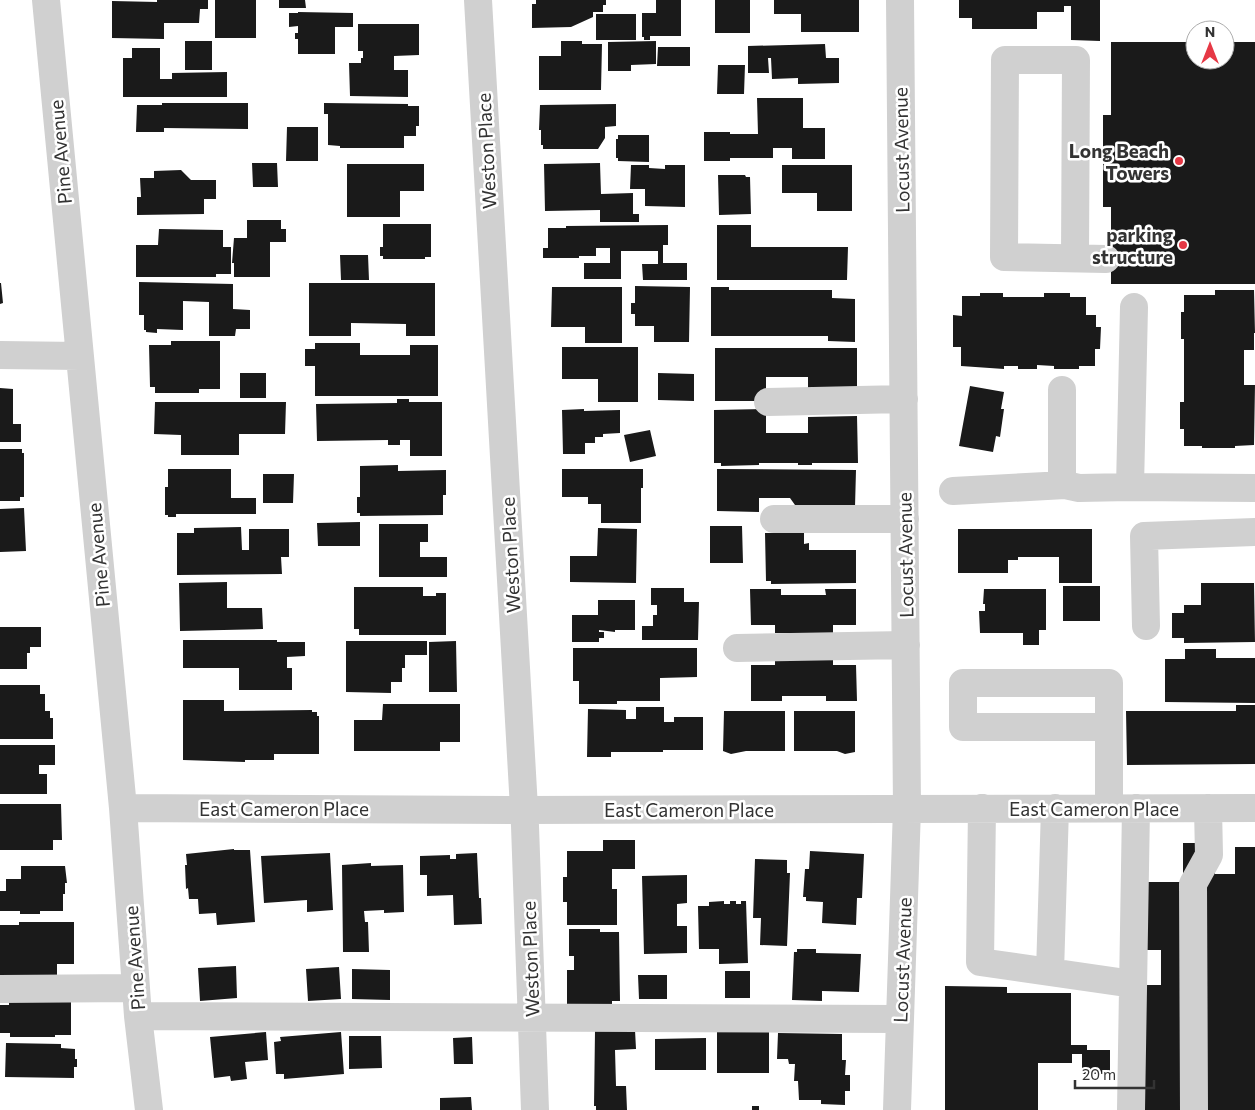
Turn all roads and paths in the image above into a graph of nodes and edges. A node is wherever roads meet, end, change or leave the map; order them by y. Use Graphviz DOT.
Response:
graph roads {
  1 [pos="46,0"];
  2 [pos="478,0"];
  3 [pos="900,0"];
  4 [pos="1075,258"];
  5 [pos="1106,259"];
  6 [pos="1134,306"];
  7 [pos="0,355"];
  8 [pos="80,356"];
  9 [pos="1062,390"];
  10 [pos="904,399"];
  11 [pos="768,402"];
  12 [pos="1065,485"];
  13 [pos="1130,487"];
  14 [pos="1255,488"];
  15 [pos="953,491"];
  16 [pos="774,519"];
  17 [pos="905,519"];
  18 [pos="1255,532"];
  19 [pos="1146,626"];
  20 [pos="906,645"];
  21 [pos="737,648"];
  22 [pos="1108,727"];
  23 [pos="123,808"];
  24 [pos="907,808"];
  25 [pos="982,808"];
  26 [pos="1055,808"];
  27 [pos="1109,808"];
  28 [pos="1136,808"];
  29 [pos="1208,808"];
  30 [pos="1255,808"];
  31 [pos="524,810"];
  32 [pos="1050,972"];
  33 [pos="1133,984"];
  34 [pos="136,988"];
  35 [pos="0,989"];
  36 [pos="138,1016"];
  37 [pos="532,1018"];
  38 [pos="900,1019"];
  39 [pos="150,1110"];
  40 [pos="536,1110"];
  41 [pos="897,1110"];
  42 [pos="1131,1110"];
  43 [pos="1194,1110"];
  1 -- 8 [label="street, Pine Avenue"];
  2 -- 31 [label="street, Weston Place"];
  3 -- 10 [label="street, Locust Avenue"];
  4 -- 4 [label="street"];
  4 -- 5 [label="street"];
  6 -- 13 [label="street"];
  7 -- 8 [label="street"];
  8 -- 23 [label="street, Pine Avenue"];
  9 -- 12 [label="street"];
  10 -- 11 [label="street"];
  10 -- 17 [label="street, Locust Avenue"];
  12 -- 13 [label="street"];
  12 -- 15 [label="street"];
  13 -- 14 [label="street"];
  16 -- 17 [label="street"];
  17 -- 20 [label="street, Locust Avenue"];
  18 -- 19 [label="street"];
  20 -- 21 [label="street"];
  20 -- 24 [label="street, Locust Avenue"];
  22 -- 22 [label="street"];
  22 -- 27 [label="street"];
  23 -- 31 [label="street, East Cameron Place"];
  23 -- 34 [label="street, Pine Avenue"];
  24 -- 25 [label="street, East Cameron Place"];
  24 -- 31 [label="street, East Cameron Place"];
  24 -- 38 [label="street, Locust Avenue"];
  25 -- 26 [label="street, East Cameron Place"];
  25 -- 32 [label="street"];
  26 -- 27 [label="street, East Cameron Place"];
  26 -- 32 [label="street"];
  27 -- 28 [label="street, East Cameron Place"];
  28 -- 29 [label="street, East Cameron Place"];
  28 -- 33 [label="street"];
  29 -- 30 [label="street, East Cameron Place"];
  29 -- 43 [label="street"];
  31 -- 37 [label="street, Weston Place"];
  32 -- 33 [label="street"];
  33 -- 42 [label="street"];
  34 -- 35 [label="street"];
  34 -- 36 [label="street, Pine Avenue"];
  36 -- 37 [label="street"];
  36 -- 39 [label="street, Pine Avenue"];
  37 -- 38 [label="street"];
  37 -- 40 [label="street, Weston Place"];
  38 -- 41 [label="street, Locust Avenue"];
}
